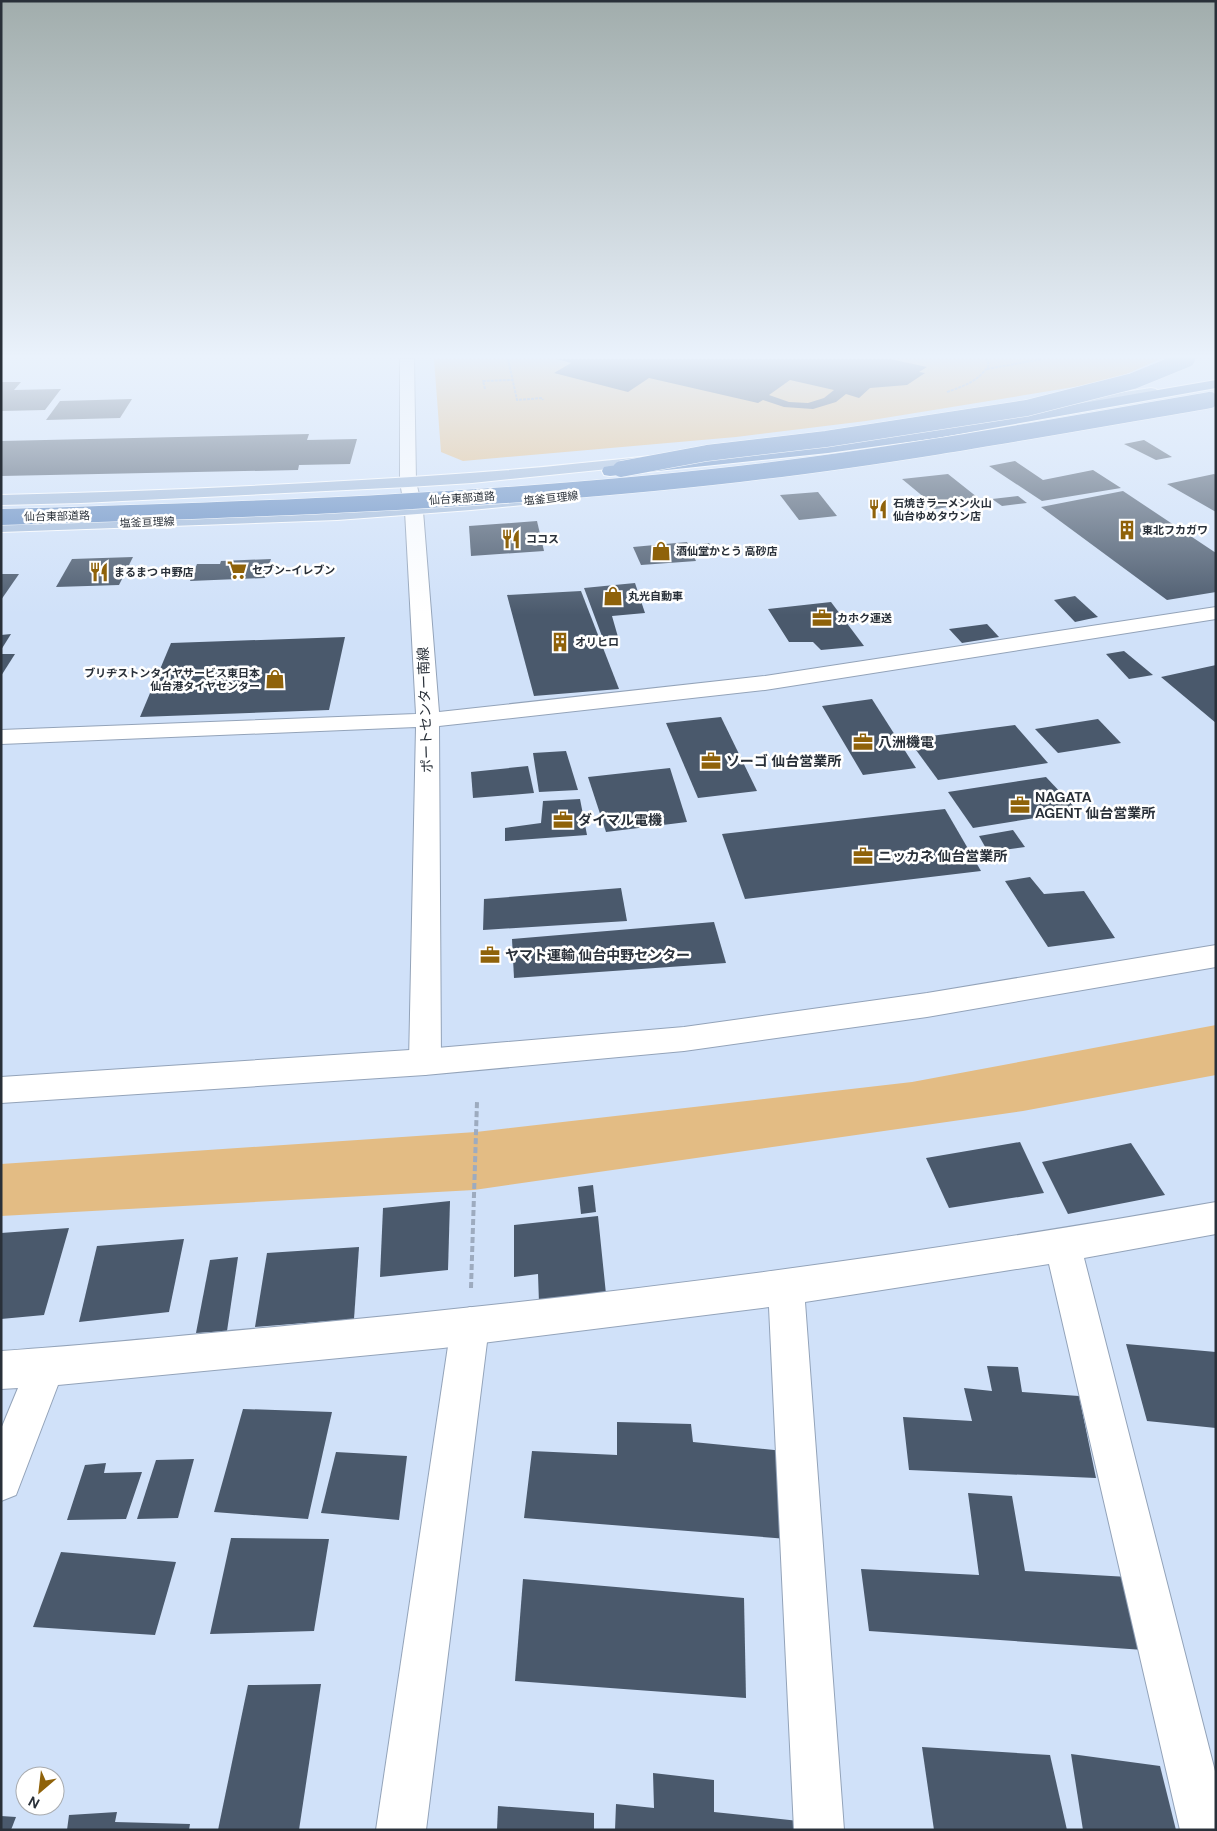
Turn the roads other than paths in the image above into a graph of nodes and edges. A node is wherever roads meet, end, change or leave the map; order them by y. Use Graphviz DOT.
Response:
graph roads {
  1 [pos="408,444"];
  2 [pos="785,444"];
  3 [pos="812,444"];
  4 [pos="854,444"];
  5 [pos="948,444"];
  6 [pos="998,444"];
  7 [pos="610,471"];
  8 [pos="408,482"];
  9 [pos="1,500"];
  10 [pos="414,511"];
  11 [pos="1,517"];
  12 [pos="1,527"];
  13 [pos="1216,613"];
  14 [pos="428,720"];
  15 [pos="1,738"];
  16 [pos="1216,956"];
  17 [pos="425,1062"];
  18 [pos="1,1090"];
  19 [pos="1216,1218"];
  20 [pos="1063,1246"];
  21 [pos="786,1288"];
  22 [pos="470,1326"];
  23 [pos="46,1367"];
  24 [pos="1,1370"];
  25 [pos="1,1480"];
  26 [pos="400,1830"];
  27 [pos="819,1830"];
  28 [pos="1205,1830"];
  1 -- 8 [label="street, ポートセンター南線"];
  2 -- 7 [label="highway, bridge"];
  3 -- 8 [label="main road, 塩釜亘理線"];
  4 -- 7 [label="highway, 仙台東部道路, bridge"];
  5 -- 11 [label="highway, 仙台東部道路, bridge"];
  6 -- 10 [label="main road, 塩釜亘理線"];
  7 -- 9 [label="highway, 仙台東部道路"];
  8 -- 9 [label="main road, 塩釜亘理線"];
  8 -- 10 [label="street, ポートセンター南線"];
  10 -- 12 [label="main road, 塩釜亘理線"];
  10 -- 14 [label="street, ポートセンター南線"];
  13 -- 14 [label="street"];
  14 -- 15 [label="street"];
  14 -- 17 [label="street, ポートセンター南線"];
  16 -- 17 [label="street"];
  17 -- 18 [label="street"];
  19 -- 20 [label="street"];
  20 -- 21 [label="street"];
  20 -- 28 [label="street"];
  21 -- 22 [label="street"];
  21 -- 27 [label="street"];
  22 -- 23 [label="street"];
  22 -- 26 [label="street"];
  23 -- 24 [label="street"];
  23 -- 25 [label="street"];
}
